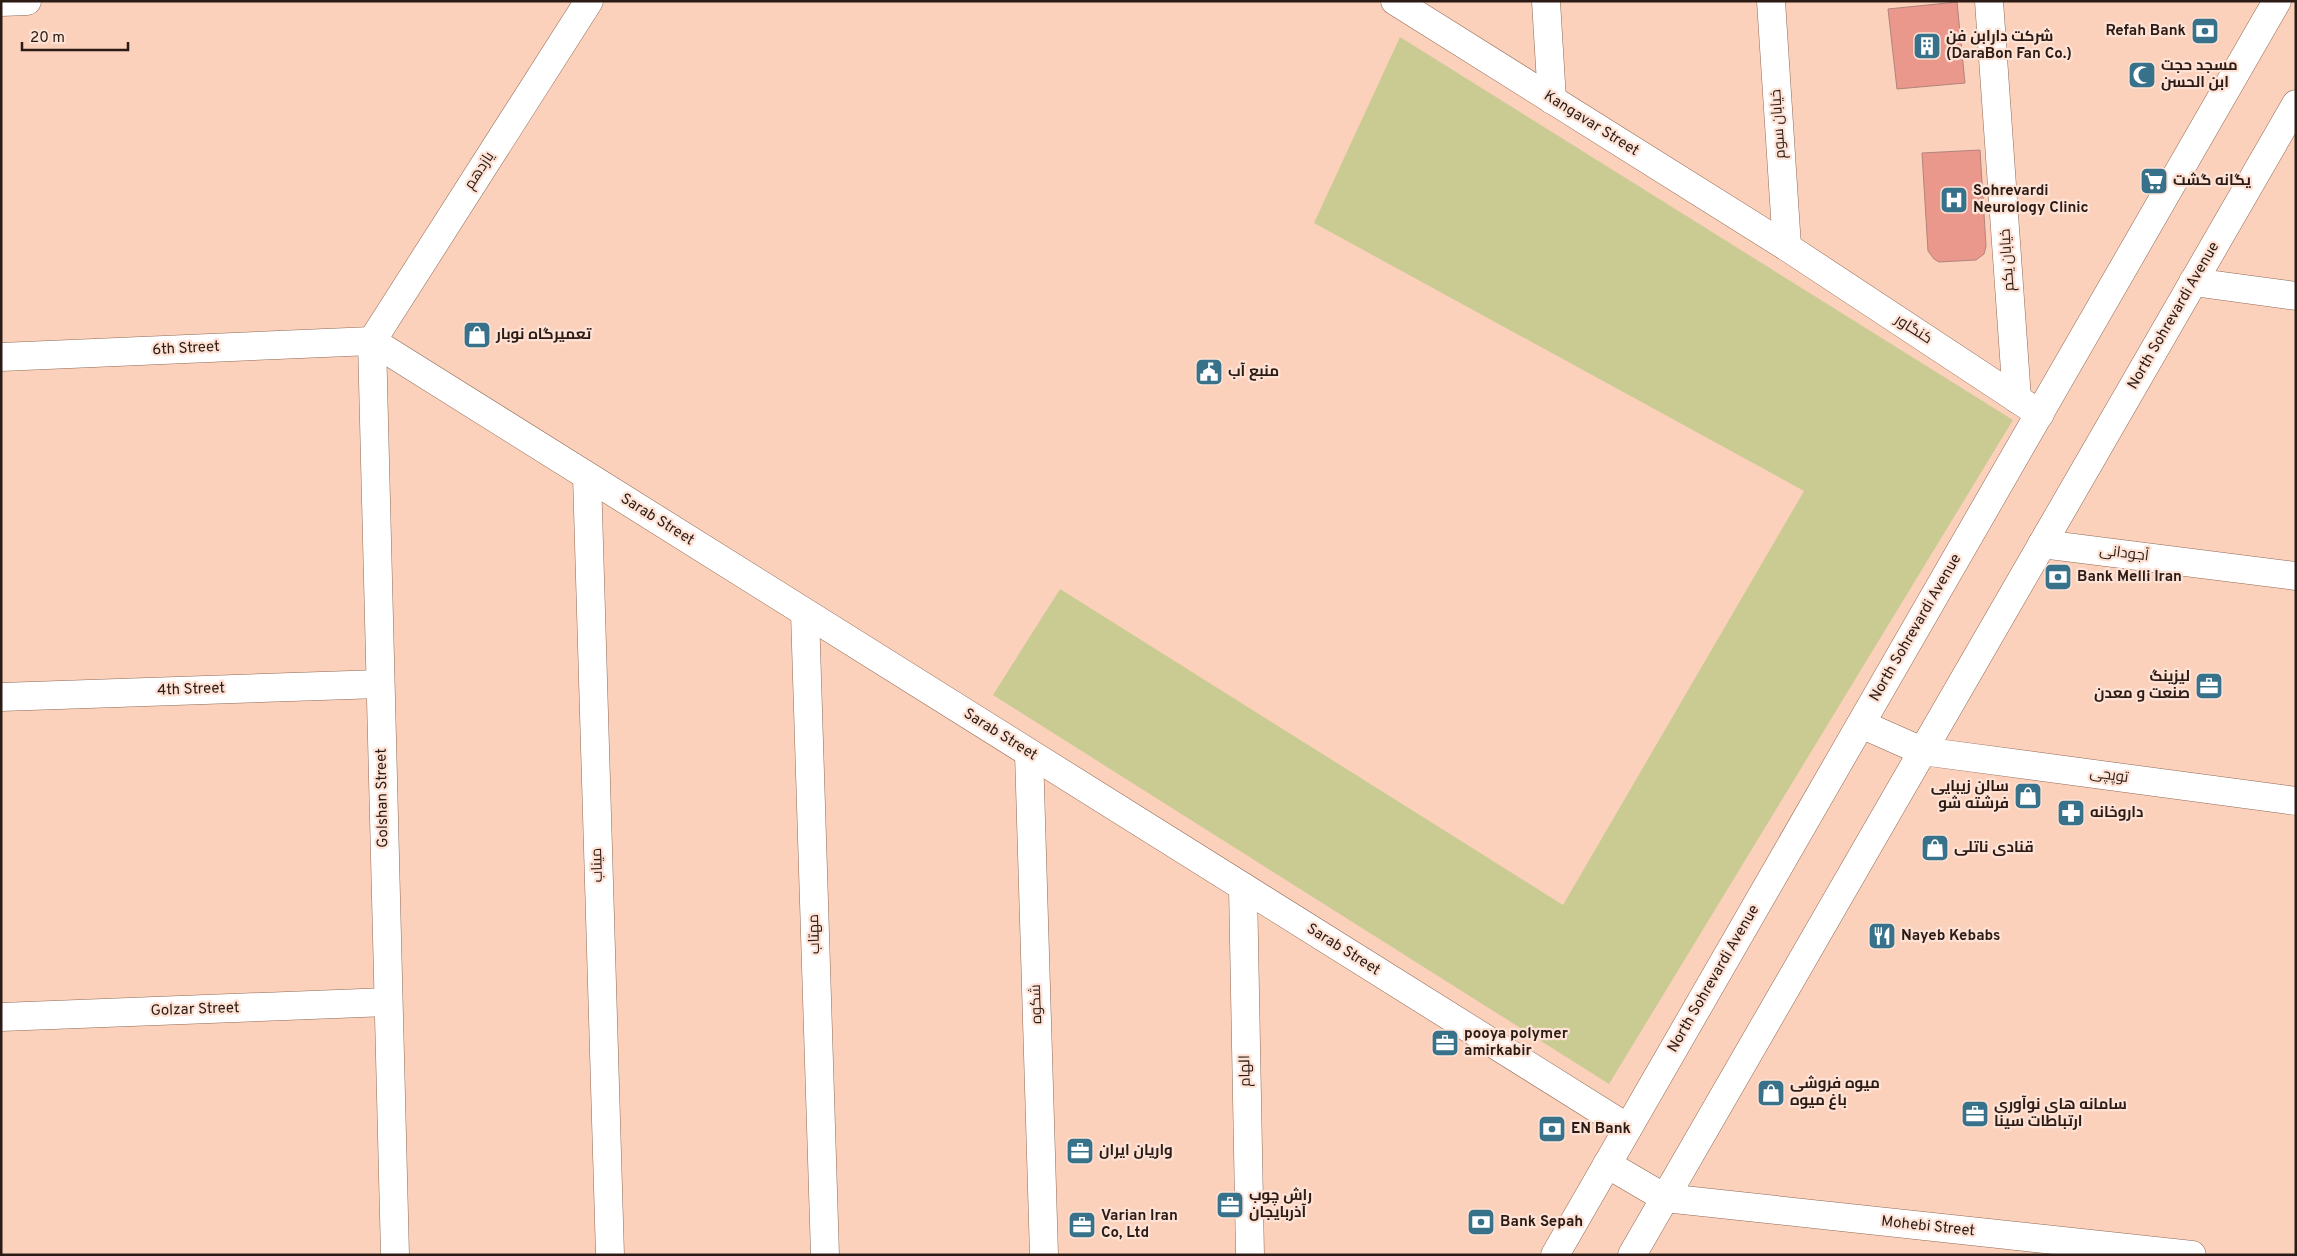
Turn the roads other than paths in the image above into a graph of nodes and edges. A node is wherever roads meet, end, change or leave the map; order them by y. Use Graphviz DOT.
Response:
graph roads {
  1 [pos="27,1"];
  2 [pos="589,1"];
  3 [pos="1395,1"];
  4 [pos="1546,1"];
  5 [pos="1772,1"];
  6 [pos="1989,1"];
  7 [pos="2277,1"];
  8 [pos="1,2"];
  9 [pos="1552,100"];
  10 [pos="2296,104"];
  11 [pos="1787,247"];
  12 [pos="2193,282"];
  13 [pos="2296,296"];
  14 [pos="372,341"];
  15 [pos="1,358"];
  16 [pos="2017,399"];
  17 [pos="2040,414"];
  18 [pos="587,476"];
  19 [pos="2042,544"];
  20 [pos="2296,576"];
  21 [pos="805,613"];
  22 [pos="380,684"];
  23 [pos="1,697"];
  24 [pos="1861,724"];
  25 [pos="1922,752"];
  26 [pos="1029,753"];
  27 [pos="2296,801"];
  28 [pos="1243,887"];
  29 [pos="388,1002"];
  30 [pos="1,1017"];
  31 [pos="1628,1128"];
  32 [pos="1607,1164"];
  33 [pos="1665,1198"];
  34 [pos="395,1255"];
  35 [pos="610,1255"];
  36 [pos="825,1255"];
  37 [pos="1044,1255"];
  38 [pos="1250,1255"];
  39 [pos="1555,1255"];
  40 [pos="1632,1255"];
  41 [pos="2192,1255"];
  1 -- 8 [label="street"];
  2 -- 14 [label="street, یازدهم"];
  3 -- 9 [label="street, Kangavar Street"];
  4 -- 9 [label="street"];
  5 -- 11 [label="street, خیابان سوم"];
  6 -- 16 [label="street, خیابان یکم"];
  7 -- 17 [label="street, North Sohrevardi Avenue"];
  9 -- 11 [label="street, Kangavar Street"];
  10 -- 12 [label="street, North Sohrevardi Avenue"];
  11 -- 16 [label="street, کنگاور"];
  12 -- 13 [label="street"];
  12 -- 19 [label="street, North Sohrevardi Avenue"];
  14 -- 15 [label="street, 6th Street"];
  14 -- 18 [label="street, Sarab Street"];
  14 -- 22 [label="street, Golshan Street"];
  16 -- 17 [label="street, کنگاور"];
  17 -- 24 [label="street, North Sohrevardi Avenue"];
  18 -- 21 [label="street, Sarab Street"];
  18 -- 35 [label="street, میناب"];
  19 -- 20 [label="street, آجودانی"];
  19 -- 25 [label="street, North Sohrevardi Avenue"];
  21 -- 26 [label="street, Sarab Street"];
  21 -- 36 [label="street, مهتاب"];
  22 -- 23 [label="street, 4th Street"];
  22 -- 29 [label="street, Golshan Street"];
  24 -- 25 [label="street, توپچی"];
  24 -- 31 [label="street, North Sohrevardi Avenue"];
  25 -- 27 [label="street, توپچی"];
  25 -- 33 [label="street, North Sohrevardi Avenue"];
  26 -- 28 [label="street, Sarab Street"];
  26 -- 37 [label="street, شکوه"];
  28 -- 31 [label="street, Sarab Street"];
  28 -- 38 [label="street, الهام"];
  29 -- 30 [label="street, Golzar Street"];
  29 -- 34 [label="street, Golshan Street"];
  31 -- 32 [label="street, North Sohrevardi Avenue"];
  32 -- 33 [label="street"];
  32 -- 39 [label="street, North Sohrevardi Avenue"];
  33 -- 40 [label="street, North Sohrevardi Avenue"];
  33 -- 41 [label="street, Mohebi Street"];
}
